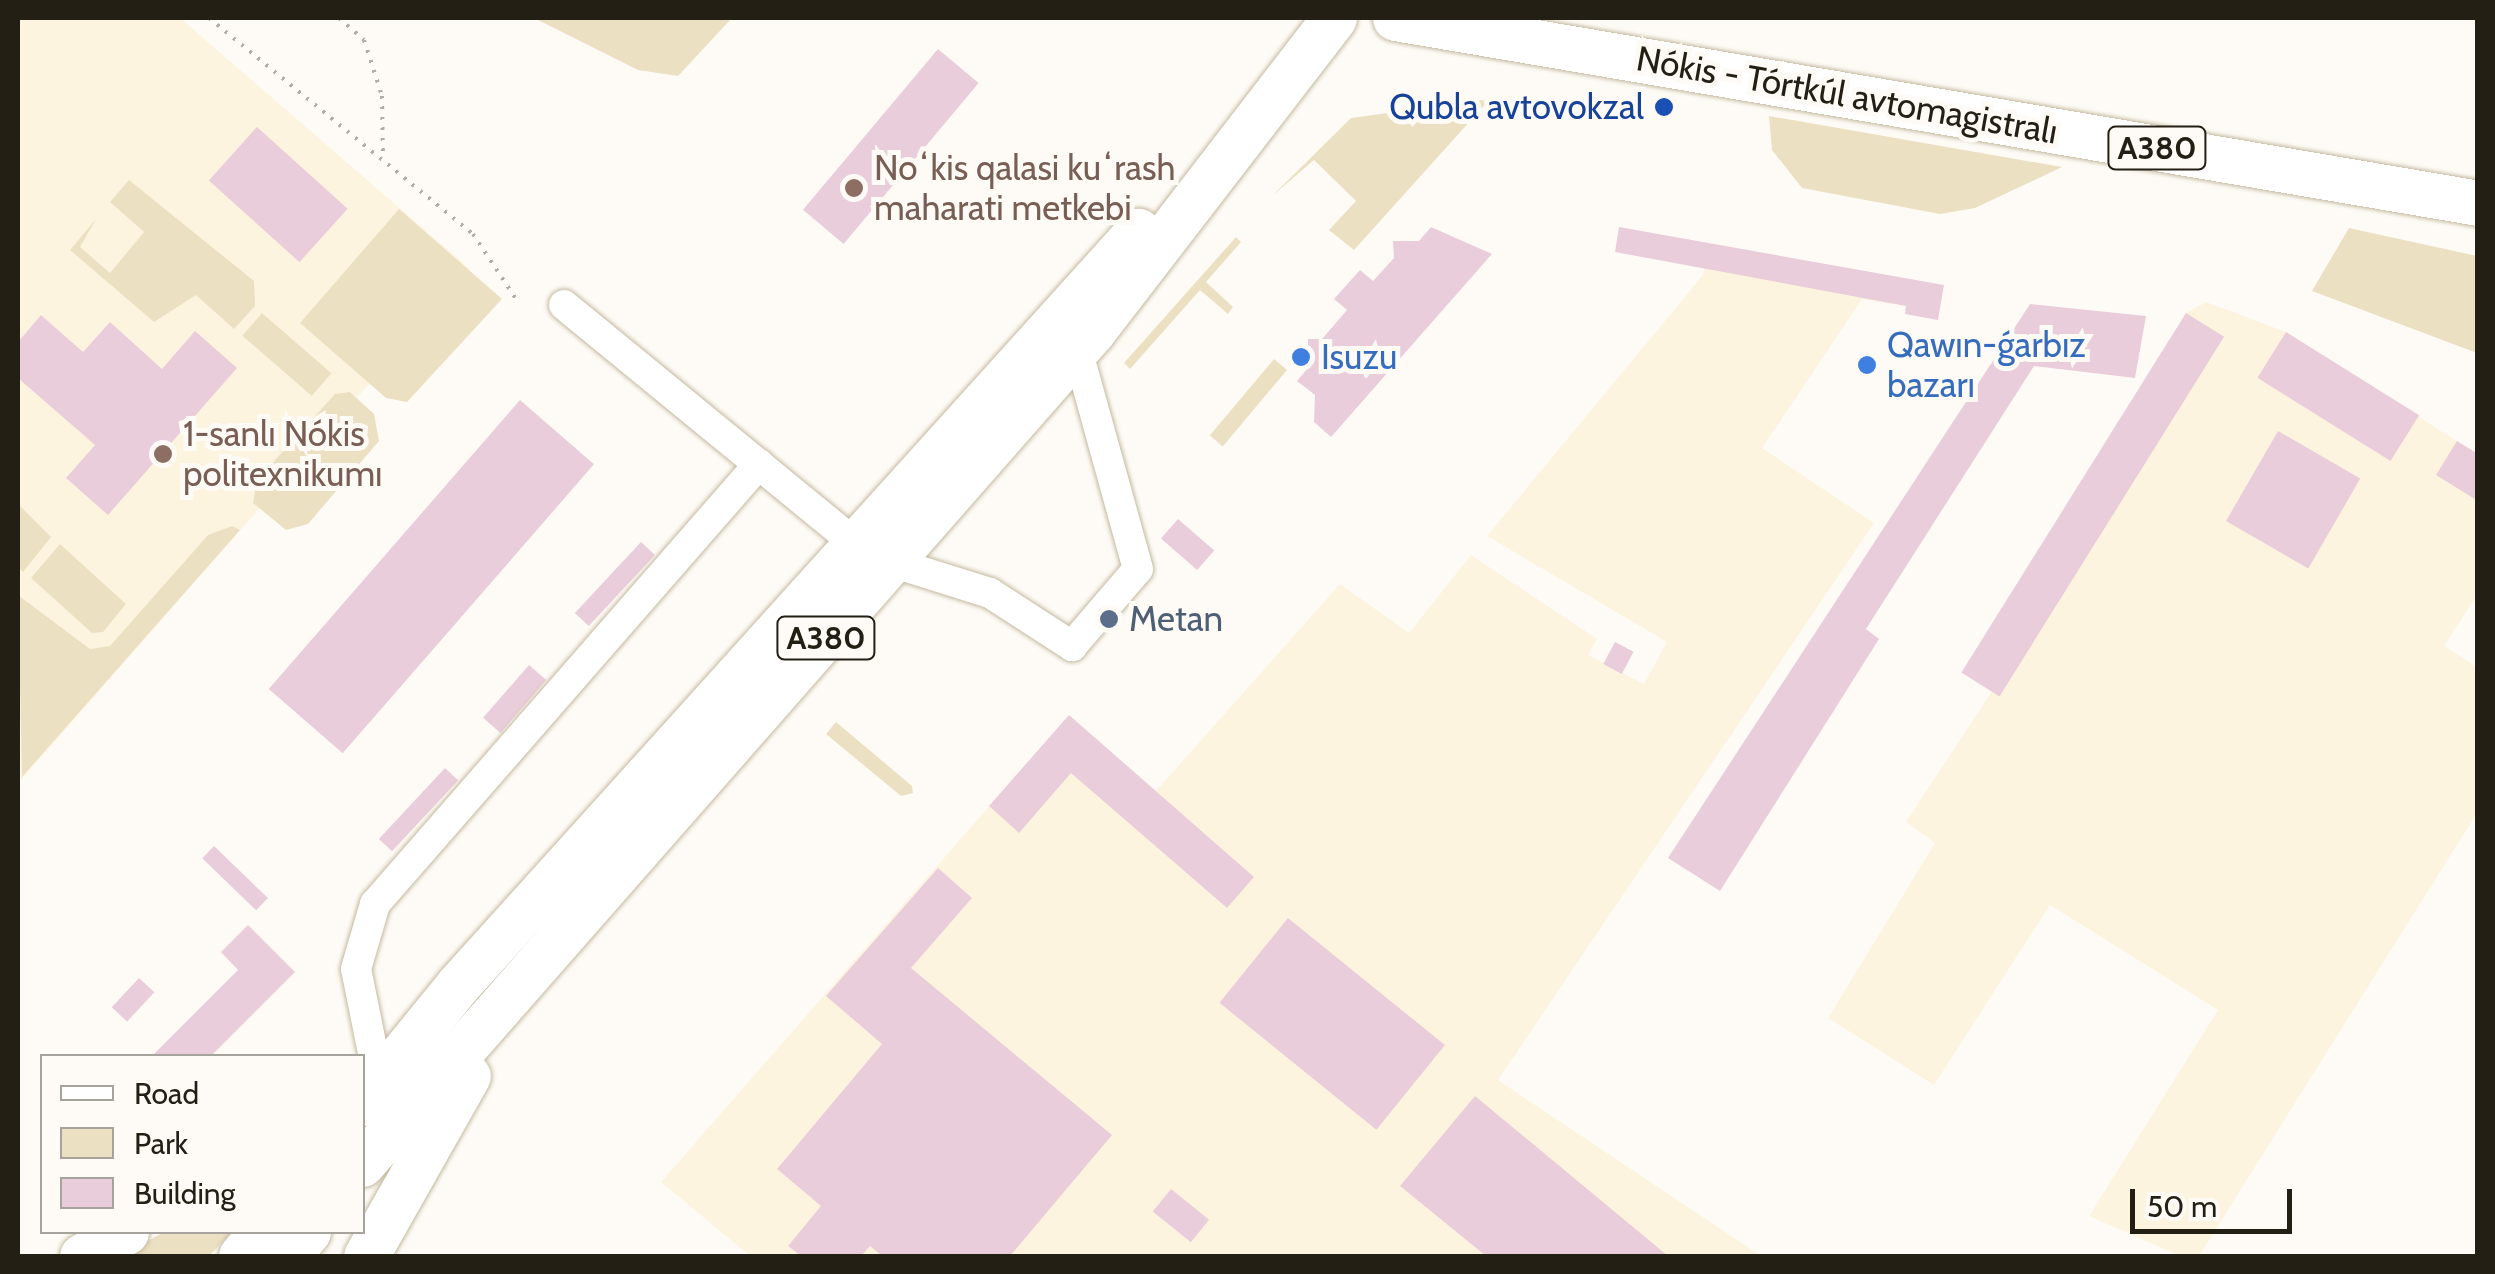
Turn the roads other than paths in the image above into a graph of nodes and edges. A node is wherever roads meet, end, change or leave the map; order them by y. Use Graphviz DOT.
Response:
graph roads {
  1 [pos="1334,18"];
  2 [pos="1395,18"];
  3 [pos="1268,96"];
  4 [pos="2478,204"];
  5 [pos="564,305"];
  6 [pos="1077,349"];
  7 [pos="759,464"];
  8 [pos="872,552"];
  9 [pos="542,955"];
  10 [pos="457,986"];
  11 [pos="368,1058"];
  12 [pos="365,1098"];
  13 [pos="365,1162"];
  14 [pos="122,1234"];
  15 [pos="259,1234"];
  16 [pos="306,1234"];
  17 [pos="82,1256"];
  18 [pos="241,1256"];
  19 [pos="287,1256"];
  20 [pos="366,1256"];
  1 -- 3 [label="highway, A380"];
  2 -- 4 [label="highway, Nókis - Tórtkúl avtomagistralı / A380"];
  3 -- 6 [label="highway, A380"];
  3 -- 8 [label="highway, A380"];
  5 -- 7 [label="lane"];
  6 -- 8 [label="highway, A380"];
  6 -- 8 [label="lane"];
  7 -- 8 [label="lane"];
  7 -- 11 [label="lane"];
  8 -- 9 [label="highway, A380"];
  8 -- 10 [label="highway, A380"];
  9 -- 13 [label="highway, A380"];
  9 -- 20 [label="highway"];
  10 -- 11 [label="highway"];
  10 -- 12 [label="highway, A380"];
  14 -- 17 [label="highway"];
  15 -- 18 [label="highway"];
  16 -- 19 [label="highway"];
}
